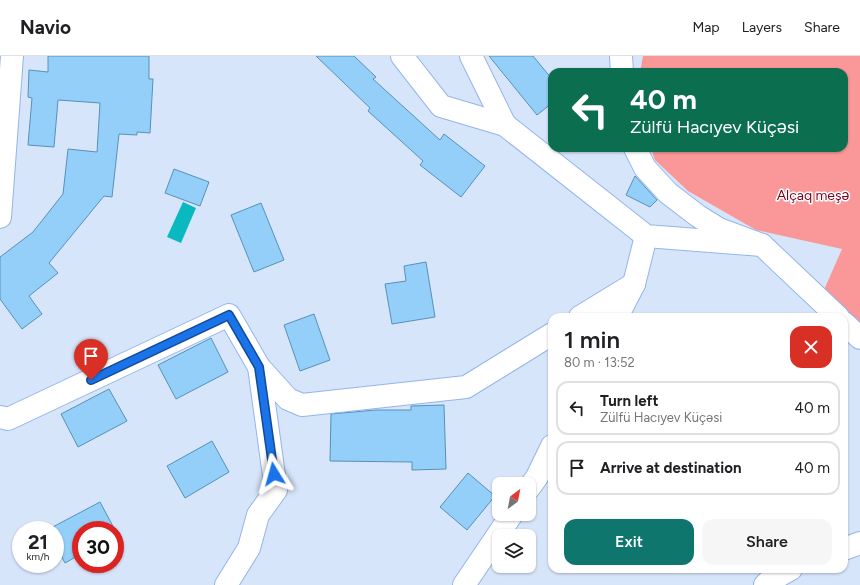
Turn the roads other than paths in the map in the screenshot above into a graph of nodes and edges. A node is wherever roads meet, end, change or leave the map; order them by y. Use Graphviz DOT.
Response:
graph roads {
  1 [pos="12,56"];
  2 [pos="402,56"];
  3 [pos="471,56"];
  4 [pos="621,56"];
  5 [pos="622,68"];
  6 [pos="505,125"];
  7 [pos="637,152"];
  8 [pos="0,217"];
  9 [pos="646,236"];
  10 [pos="762,246"];
  11 [pos="634,284"];
  12 [pos="587,313"];
  13 [pos="619,313"];
  14 [pos="834,313"];
  15 [pos="848,327"];
  16 [pos="548,336"];
  17 [pos="860,338"];
  18 [pos="259,367"];
  19 [pos="0,417"];
  20 [pos="548,454"];
  21 [pos="536,478"];
  22 [pos="507,521"];
  23 [pos="860,543"];
  24 [pos="848,548"];
  25 [pos="784,573"];
  26 [pos="226,585"];
  27 [pos="464,585"];
  28 [pos="765,585"];
  1 -- 8 [label="street"];
  2 -- 6 [label="street"];
  3 -- 6 [label="street"];
  4 -- 5 [label="street"];
  6 -- 9 [label="street"];
  7 -- 10 [label="street"];
  9 -- 10 [label="street"];
  9 -- 11 [label="street"];
  10 -- 14 [label="street"];
  11 -- 12 [label="street"];
  11 -- 13 [label="street"];
  15 -- 17 [label="street"];
  16 -- 18 [label="street"];
  18 -- 19 [label="street"];
  18 -- 26 [label="street"];
  20 -- 21 [label="street"];
  22 -- 27 [label="street"];
  23 -- 24 [label="street"];
  25 -- 28 [label="street"];
}
